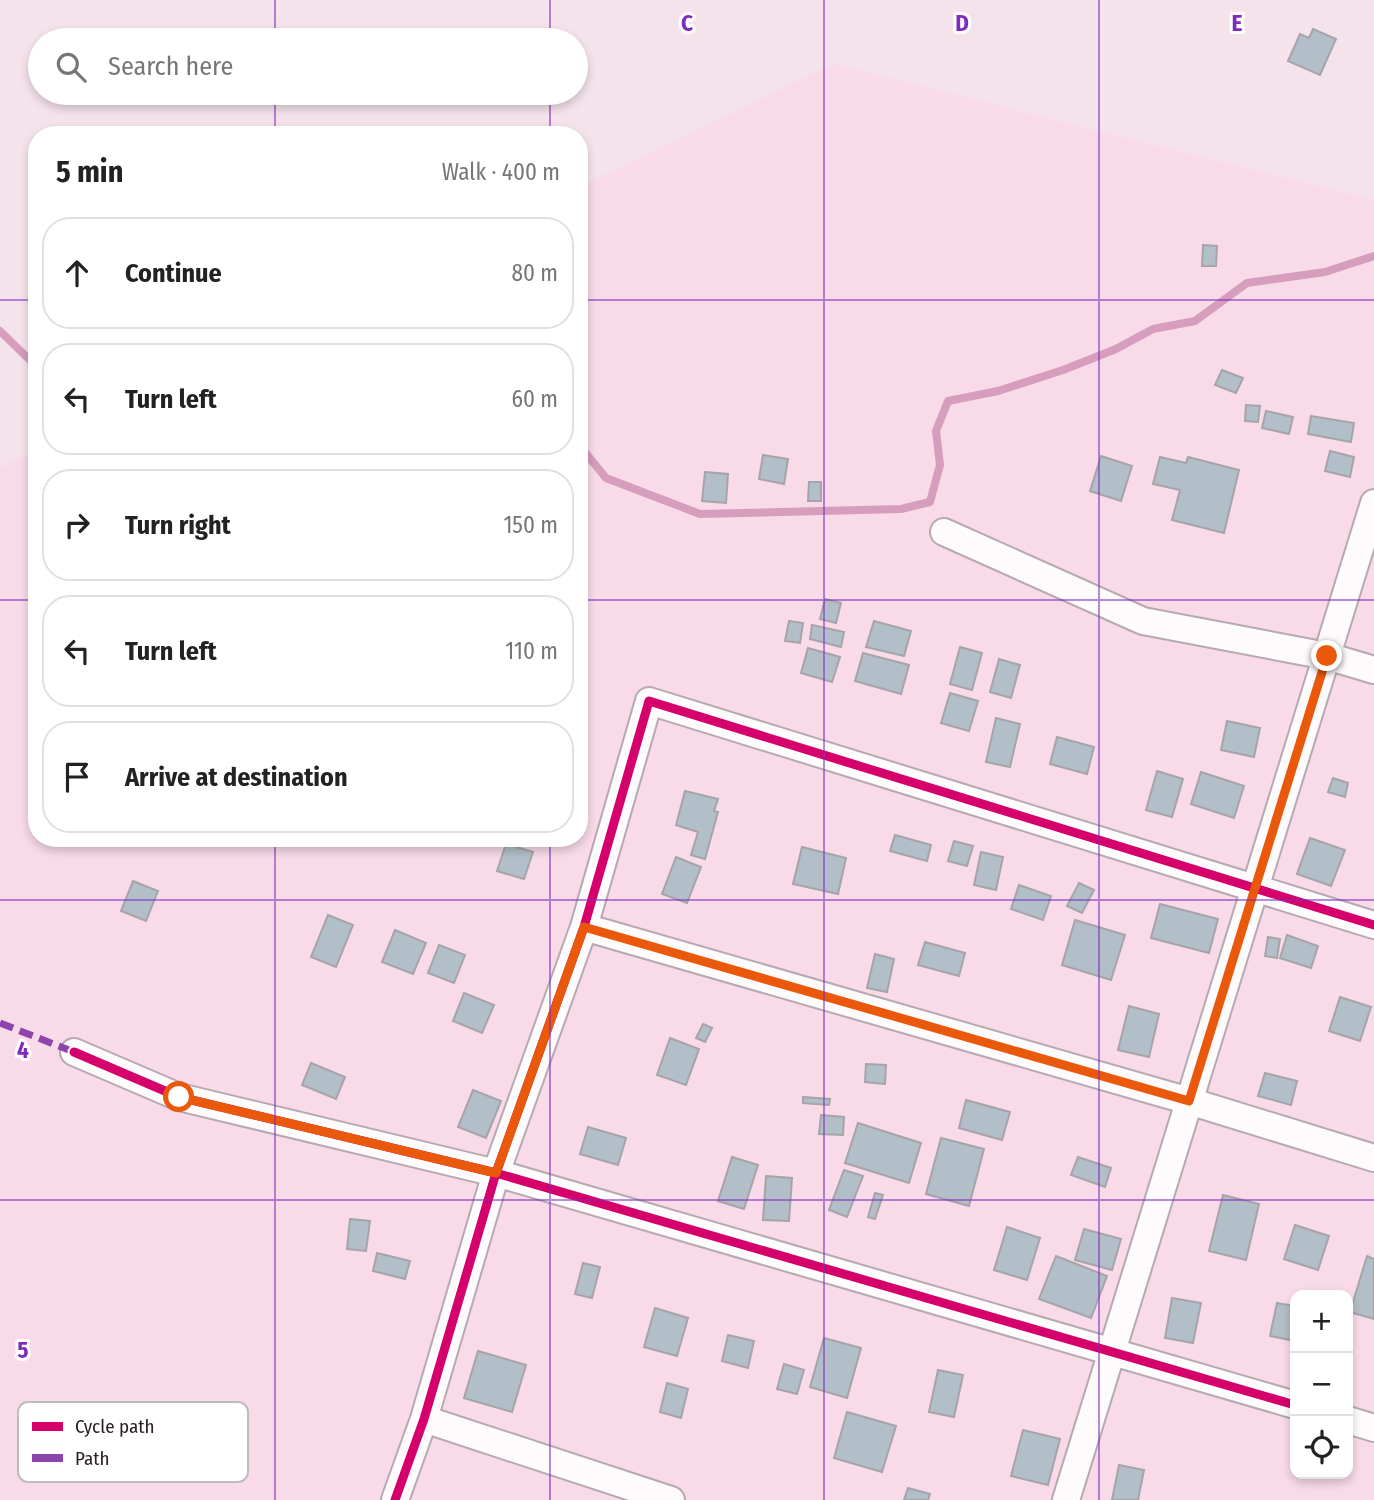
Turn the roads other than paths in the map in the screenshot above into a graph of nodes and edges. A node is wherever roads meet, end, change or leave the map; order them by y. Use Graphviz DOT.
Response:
graph roads {
  1 [pos="1374,503"];
  2 [pos="944,532"];
  3 [pos="1327,656"];
  4 [pos="1374,670"];
  5 [pos="1254,890"];
  6 [pos="1374,925"];
  7 [pos="584,927"];
  8 [pos="74,1052"];
  9 [pos="1189,1101"];
  10 [pos="1374,1158"];
  11 [pos="496,1173"];
  12 [pos="1112,1352"];
  13 [pos="1290,1404"];
  14 [pos="425,1419"];
  15 [pos="1353,1422"];
  16 [pos="1374,1428"];
  17 [pos="396,1500"];
  18 [pos="671,1500"];
  19 [pos="1066,1500"];
  1 -- 3 [label="street"];
  2 -- 3 [label="street"];
  3 -- 4 [label="street"];
  3 -- 5 [label="street"];
  5 -- 6 [label="street"];
  5 -- 7 [label="street"];
  5 -- 9 [label="street"];
  7 -- 9 [label="street"];
  7 -- 11 [label="street"];
  8 -- 11 [label="street"];
  9 -- 10 [label="street"];
  9 -- 12 [label="street"];
  11 -- 12 [label="street"];
  11 -- 14 [label="street"];
  12 -- 13 [label="street"];
  12 -- 19 [label="street"];
  14 -- 17 [label="street"];
  14 -- 18 [label="street"];
  15 -- 16 [label="street"];
}
